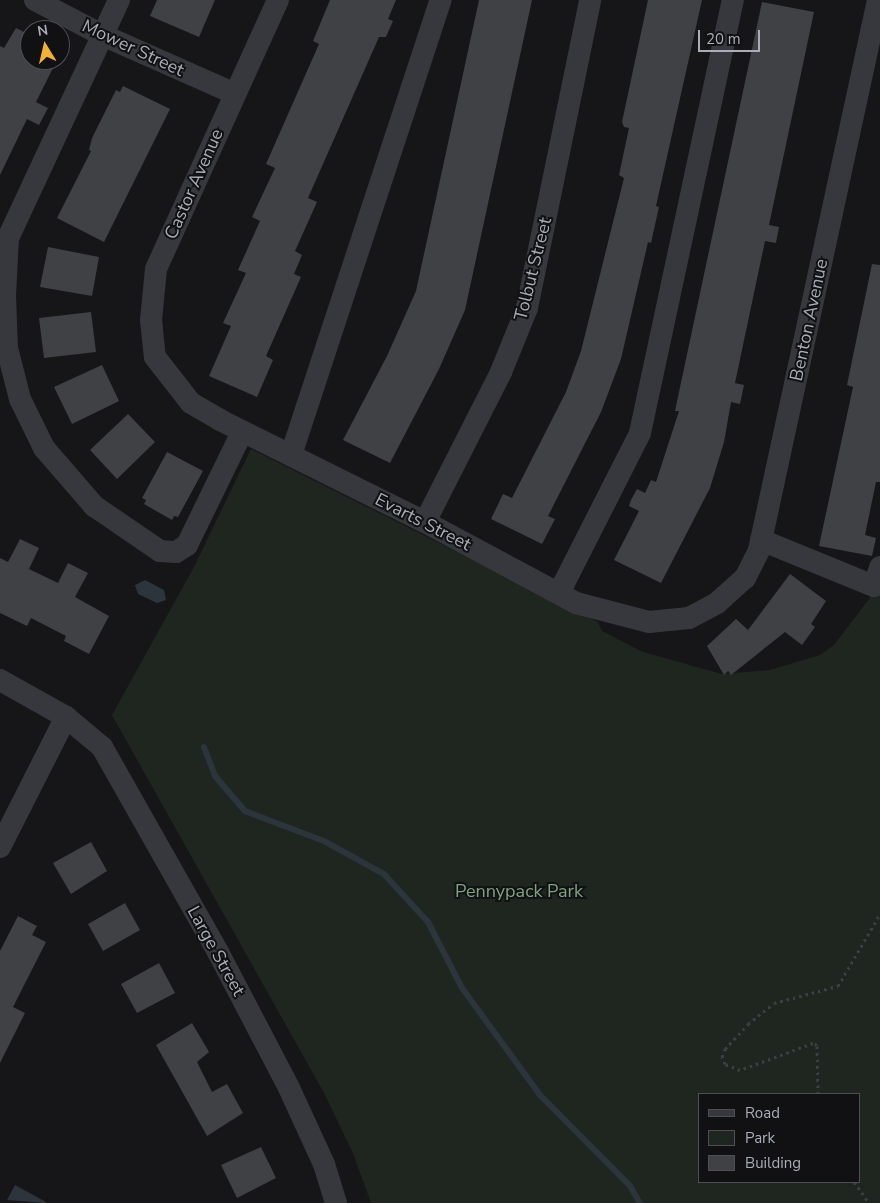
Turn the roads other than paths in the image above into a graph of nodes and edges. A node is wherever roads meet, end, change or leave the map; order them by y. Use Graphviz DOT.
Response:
graph roads {
  1 [pos="35,0"];
  2 [pos="119,0"];
  3 [pos="278,0"];
  4 [pos="441,0"];
  5 [pos="590,0"];
  6 [pos="733,0"];
  7 [pos="878,0"];
  8 [pos="104,35"];
  9 [pos="233,93"];
  10 [pos="4,246"];
  11 [pos="167,374"];
  12 [pos="242,432"];
  13 [pos="291,455"];
  14 [pos="425,522"];
  15 [pos="761,540"];
  16 [pos="880,567"];
  17 [pos="559,594"];
  18 [pos="696,614"];
  19 [pos="0,680"];
  20 [pos="66,717"];
  21 [pos="0,847"];
  22 [pos="336,1203"];
  1 -- 8 [label="street, Mower Street"];
  2 -- 8 [label="street"];
  3 -- 9 [label="street, Castor Avenue"];
  4 -- 13 [label="street"];
  5 -- 14 [label="street, Tolbut Street"];
  6 -- 17 [label="street"];
  7 -- 15 [label="street, Benton Avenue"];
  8 -- 9 [label="street, Mower Street"];
  8 -- 10 [label="street"];
  9 -- 11 [label="street, Castor Avenue"];
  10 -- 12 [label="street"];
  11 -- 12 [label="street, Evarts Street"];
  12 -- 13 [label="street, Evarts Street"];
  13 -- 14 [label="street, Evarts Street"];
  14 -- 17 [label="street, Evarts Street"];
  15 -- 16 [label="street"];
  15 -- 18 [label="street, Benton Avenue"];
  17 -- 18 [label="street, Evarts Street"];
  19 -- 20 [label="street, Large Street"];
  20 -- 21 [label="street"];
  20 -- 22 [label="street, Large Street"];
}
